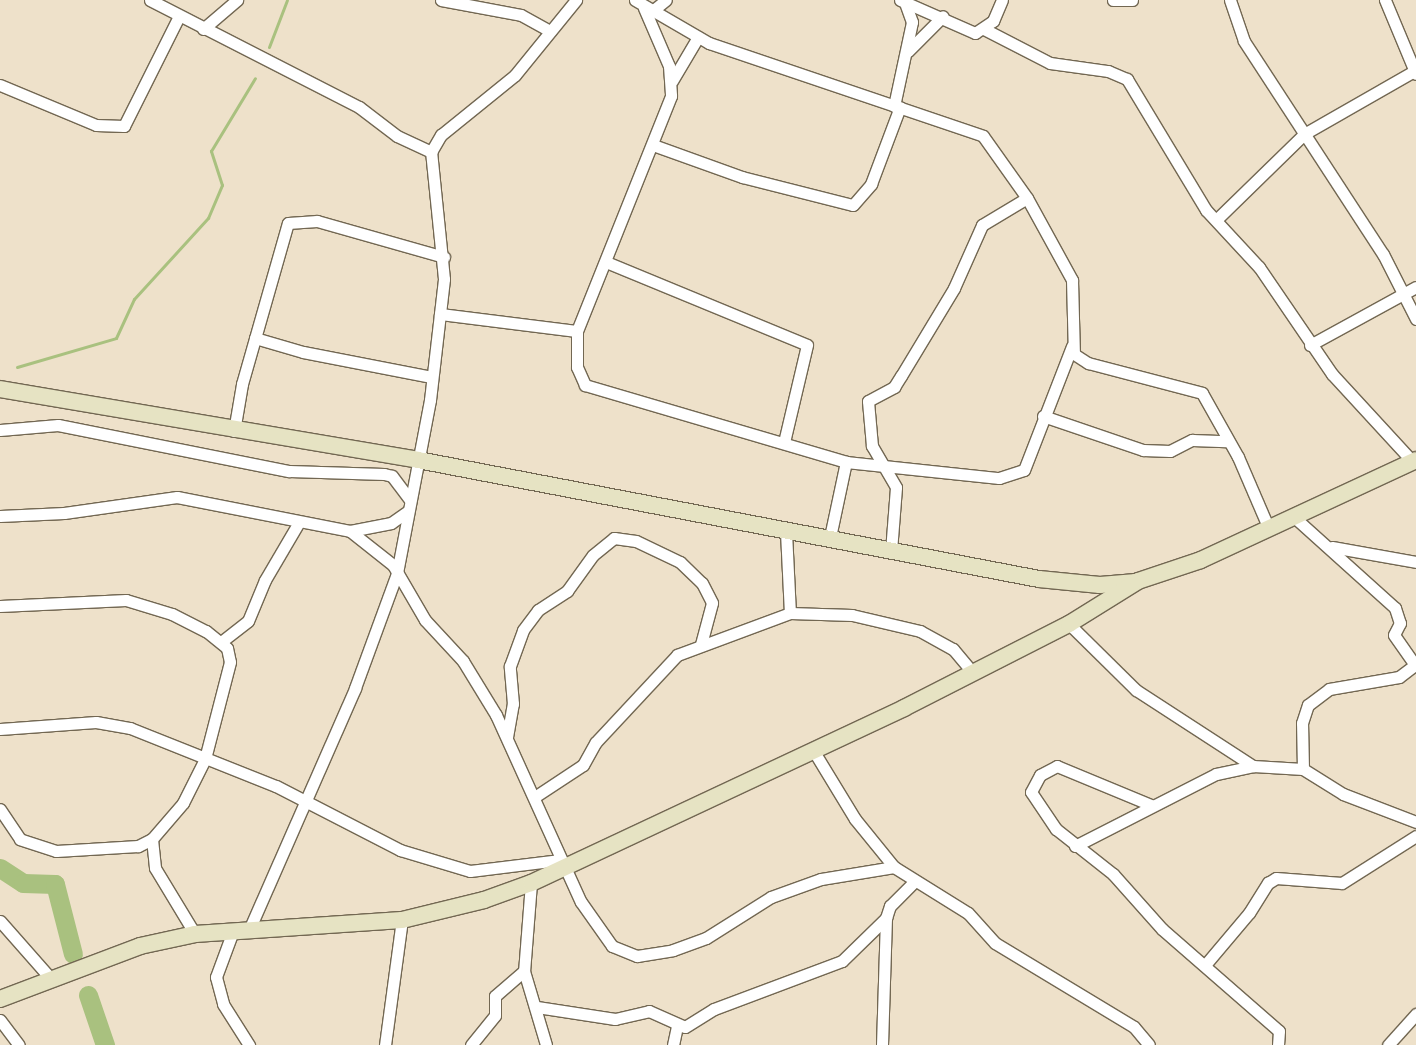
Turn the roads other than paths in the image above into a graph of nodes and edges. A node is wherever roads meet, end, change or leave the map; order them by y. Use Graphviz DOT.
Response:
graph roads {
  1 [pos="150,0"];
  2 [pos="237,0"];
  3 [pos="441,0"];
  4 [pos="576,0"];
  5 [pos="634,0"];
  6 [pos="666,0"];
  7 [pos="1002,0"];
  8 [pos="1113,0"];
  9 [pos="1132,0"];
  10 [pos="1230,0"];
  11 [pos="1385,0"];
  12 [pos="902,1"];
  13 [pos="648,10"];
  14 [pos="179,16"];
  15 [pos="943,16"];
  16 [pos="204,29"];
  17 [pos="548,30"];
  18 [pos="984,30"];
  19 [pos="698,37"];
  20 [pos="906,52"];
  21 [pos="1415,72"];
  22 [pos="672,81"];
  23 [pos="0,85"];
  24 [pos="897,107"];
  25 [pos="1304,134"];
  26 [pos="653,144"];
  27 [pos="432,152"];
  28 [pos="1027,198"];
  29 [pos="1216,220"];
  30 [pos="444,257"];
  31 [pos="606,262"];
  32 [pos="1416,287"];
  33 [pos="1401,295"];
  34 [pos="440,314"];
  35 [pos="1416,319"];
  36 [pos="576,331"];
  37 [pos="255,338"];
  38 [pos="1310,345"];
  39 [pos="1072,346"];
  40 [pos="432,377"];
  41 [pos="0,389"];
  42 [pos="1043,416"];
  43 [pos="0,430"];
  44 [pos="234,431"];
  45 [pos="1226,441"];
  46 [pos="784,442"];
  47 [pos="418,460"];
  48 [pos="1414,461"];
  49 [pos="846,462"];
  50 [pos="880,466"];
  51 [pos="409,505"];
  52 [pos="0,516"];
  53 [pos="1294,517"];
  54 [pos="299,522"];
  55 [pos="1269,529"];
  56 [pos="350,531"];
  57 [pos="786,532"];
  58 [pos="830,537"];
  59 [pos="1330,547"];
  60 [pos="891,551"];
  61 [pos="1416,562"];
  62 [pos="397,573"];
  63 [pos="1138,581"];
  64 [pos="0,606"];
  65 [pos="790,613"];
  66 [pos="1069,624"];
  67 [pos="221,642"];
  68 [pos="700,644"];
  69 [pos="1416,665"];
  70 [pos="973,673"];
  71 [pos="0,729"];
  72 [pos="507,737"];
  73 [pos="813,750"];
  74 [pos="205,759"];
  75 [pos="1253,766"];
  76 [pos="1303,769"];
  77 [pos="536,796"];
  78 [pos="306,801"];
  79 [pos="1151,805"];
  80 [pos="0,809"];
  81 [pos="1416,822"];
  82 [pos="1416,836"];
  83 [pos="152,839"];
  84 [pos="1075,846"];
  85 [pos="561,863"];
  86 [pos="894,866"];
  87 [pos="914,882"];
  88 [pos="531,883"];
  89 [pos="886,918"];
  90 [pos="402,920"];
  91 [pos="0,921"];
  92 [pos="241,931"];
  93 [pos="195,934"];
  94 [pos="1205,965"];
  95 [pos="524,971"];
  96 [pos="52,980"];
  97 [pos="0,999"];
  98 [pos="537,1007"];
  99 [pos="1416,1014"];
  100 [pos="0,1020"];
  101 [pos="677,1026"];
  102 [pos="19,1045"];
  103 [pos="248,1045"];
  104 [pos="385,1045"];
  105 [pos="471,1045"];
  106 [pos="546,1045"];
  107 [pos="673,1045"];
  108 [pos="882,1045"];
  109 [pos="1149,1045"];
  110 [pos="1278,1045"];
  111 [pos="1388,1045"];
  1 -- 14 [label="street"];
  2 -- 16 [label="street"];
  3 -- 17 [label="street"];
  4 -- 17 [label="street"];
  5 -- 13 [label="street"];
  6 -- 13 [label="street"];
  7 -- 18 [label="street"];
  8 -- 9 [label="street"];
  10 -- 25 [label="street"];
  11 -- 21 [label="street"];
  12 -- 15 [label="street"];
  12 -- 20 [label="street"];
  13 -- 19 [label="street"];
  13 -- 22 [label="street"];
  14 -- 16 [label="street"];
  14 -- 23 [label="street"];
  15 -- 18 [label="street"];
  15 -- 20 [label="street"];
  16 -- 27 [label="street"];
  17 -- 27 [label="street"];
  18 -- 29 [label="street"];
  19 -- 22 [label="street"];
  19 -- 24 [label="street"];
  20 -- 24 [label="street"];
  21 -- 25 [label="street"];
  22 -- 26 [label="street"];
  24 -- 26 [label="street"];
  24 -- 28 [label="street"];
  25 -- 29 [label="street"];
  25 -- 33 [label="street"];
  26 -- 31 [label="street"];
  27 -- 30 [label="street"];
  28 -- 39 [label="street"];
  28 -- 50 [label="street"];
  29 -- 38 [label="street"];
  30 -- 34 [label="street"];
  30 -- 37 [label="street"];
  31 -- 36 [label="street"];
  31 -- 46 [label="street"];
  32 -- 33 [label="street"];
  33 -- 35 [label="street"];
  33 -- 38 [label="street"];
  34 -- 36 [label="street"];
  34 -- 40 [label="street"];
  36 -- 46 [label="street"];
  37 -- 40 [label="street"];
  37 -- 44 [label="street"];
  38 -- 48 [label="street"];
  39 -- 42 [label="street"];
  39 -- 45 [label="street"];
  40 -- 47 [label="street"];
  41 -- 44 [label="street"];
  42 -- 45 [label="street"];
  42 -- 50 [label="street"];
  43 -- 51 [label="street"];
  44 -- 47 [label="street"];
  45 -- 55 [label="street"];
  46 -- 49 [label="street"];
  47 -- 51 [label="street"];
  47 -- 57 [label="street"];
  48 -- 53 [label="street"];
  49 -- 50 [label="street"];
  49 -- 58 [label="street"];
  50 -- 60 [label="street"];
  51 -- 56 [label="street"];
  51 -- 62 [label="street"];
  52 -- 54 [label="street"];
  53 -- 55 [label="street"];
  53 -- 59 [label="street"];
  54 -- 56 [label="street"];
  54 -- 67 [label="street"];
  55 -- 63 [label="street"];
  56 -- 62 [label="street"];
  57 -- 58 [label="street"];
  57 -- 65 [label="street"];
  58 -- 60 [label="street"];
  59 -- 61 [label="street"];
  59 -- 69 [label="street"];
  60 -- 63 [label="street"];
  62 -- 72 [label="street"];
  62 -- 78 [label="street"];
  63 -- 66 [label="street"];
  64 -- 67 [label="street"];
  65 -- 68 [label="street"];
  65 -- 70 [label="street"];
  66 -- 70 [label="street"];
  66 -- 75 [label="street"];
  67 -- 74 [label="street"];
  68 -- 72 [label="street"];
  68 -- 77 [label="street"];
  69 -- 76 [label="street"];
  70 -- 73 [label="street"];
  71 -- 74 [label="street"];
  72 -- 77 [label="street"];
  73 -- 85 [label="street"];
  73 -- 86 [label="street"];
  74 -- 78 [label="street"];
  74 -- 83 [label="street"];
  75 -- 76 [label="street"];
  75 -- 79 [label="street"];
  76 -- 81 [label="street"];
  77 -- 85 [label="street"];
  78 -- 85 [label="street"];
  78 -- 92 [label="street"];
  79 -- 84 [label="street"];
  79 -- 84 [label="street"];
  80 -- 83 [label="street"];
  82 -- 94 [label="street"];
  83 -- 93 [label="street"];
  84 -- 94 [label="street"];
  85 -- 86 [label="street"];
  85 -- 88 [label="street"];
  86 -- 87 [label="street"];
  87 -- 89 [label="street"];
  87 -- 109 [label="street"];
  88 -- 90 [label="street"];
  88 -- 95 [label="street"];
  89 -- 101 [label="street"];
  89 -- 108 [label="street"];
  90 -- 92 [label="street"];
  90 -- 104 [label="street"];
  91 -- 96 [label="street"];
  92 -- 93 [label="street"];
  92 -- 103 [label="street"];
  93 -- 96 [label="street"];
  94 -- 110 [label="street"];
  95 -- 98 [label="street"];
  95 -- 105 [label="street"];
  96 -- 97 [label="street"];
  98 -- 101 [label="street"];
  98 -- 106 [label="street"];
  99 -- 111 [label="street"];
  100 -- 102 [label="street"];
  101 -- 107 [label="street"];
}
